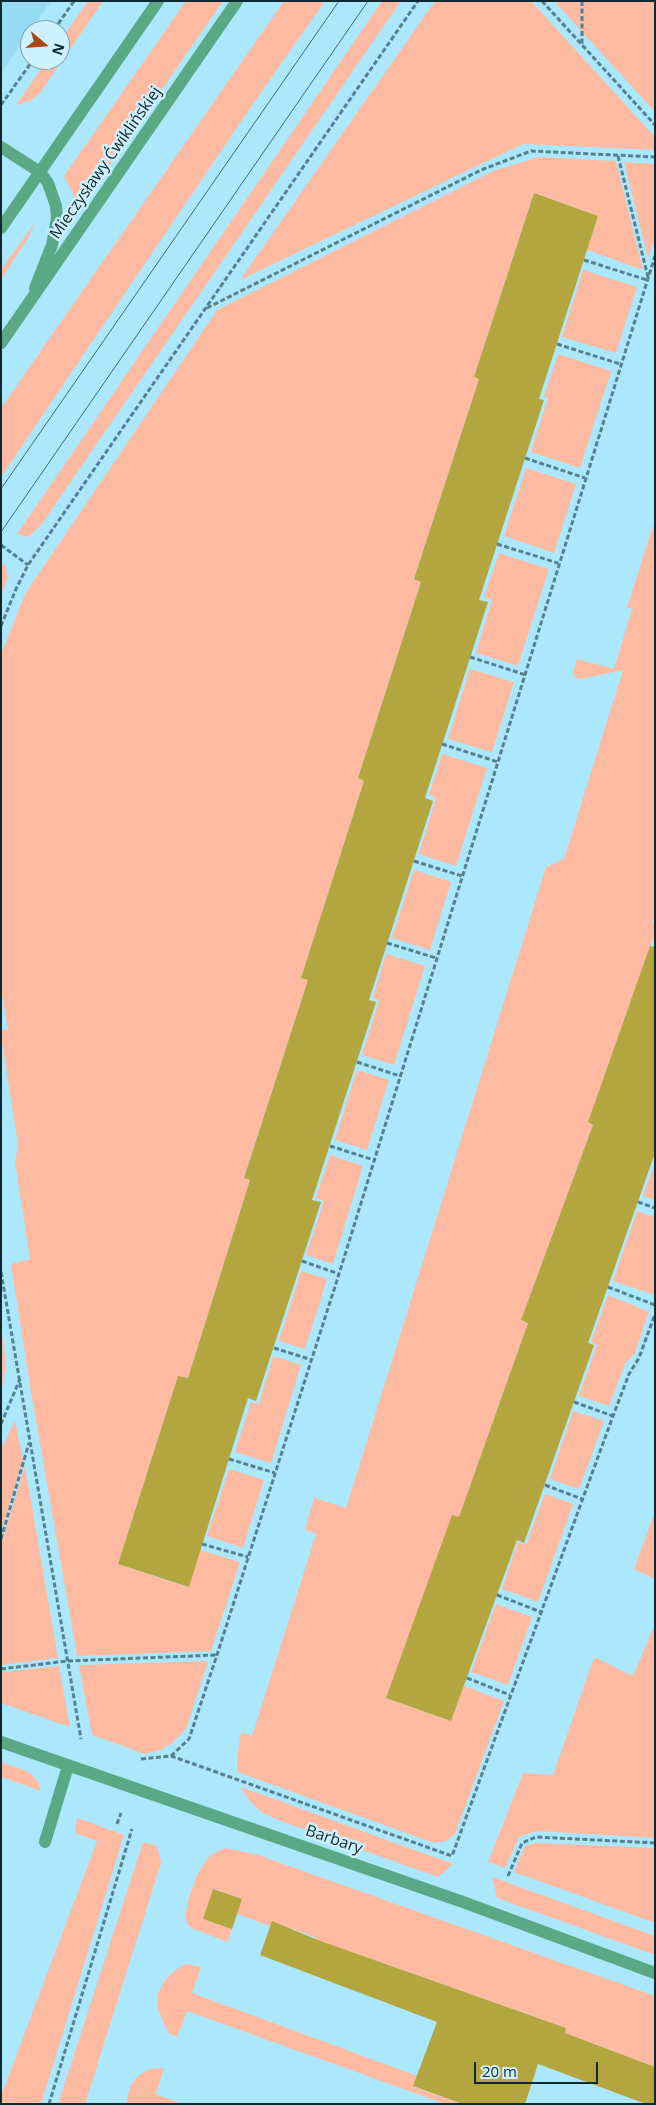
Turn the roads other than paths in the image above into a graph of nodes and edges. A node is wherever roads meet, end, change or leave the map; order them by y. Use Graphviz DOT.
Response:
graph roads {
  1 [pos="158,1"];
  2 [pos="237,1"];
  3 [pos="1,147"];
  4 [pos="40,172"];
  5 [pos="1,228"];
  6 [pos="26,307"];
  7 [pos="1,343"];
  8 [pos="1,1742"];
  9 [pos="68,1766"];
  10 [pos="45,1842"];
  11 [pos="655,1973"];
  1 -- 4 [label="street"];
  2 -- 6 [label="street, Mieczysławy Ćwiklińskiej"];
  3 -- 4 [label="street"];
  4 -- 5 [label="street"];
  4 -- 6 [label="street"];
  6 -- 7 [label="street, Mieczysławy Ćwiklińskiej"];
  8 -- 9 [label="street, Barbary"];
  9 -- 10 [label="street"];
  9 -- 11 [label="street, Barbary"];
}
